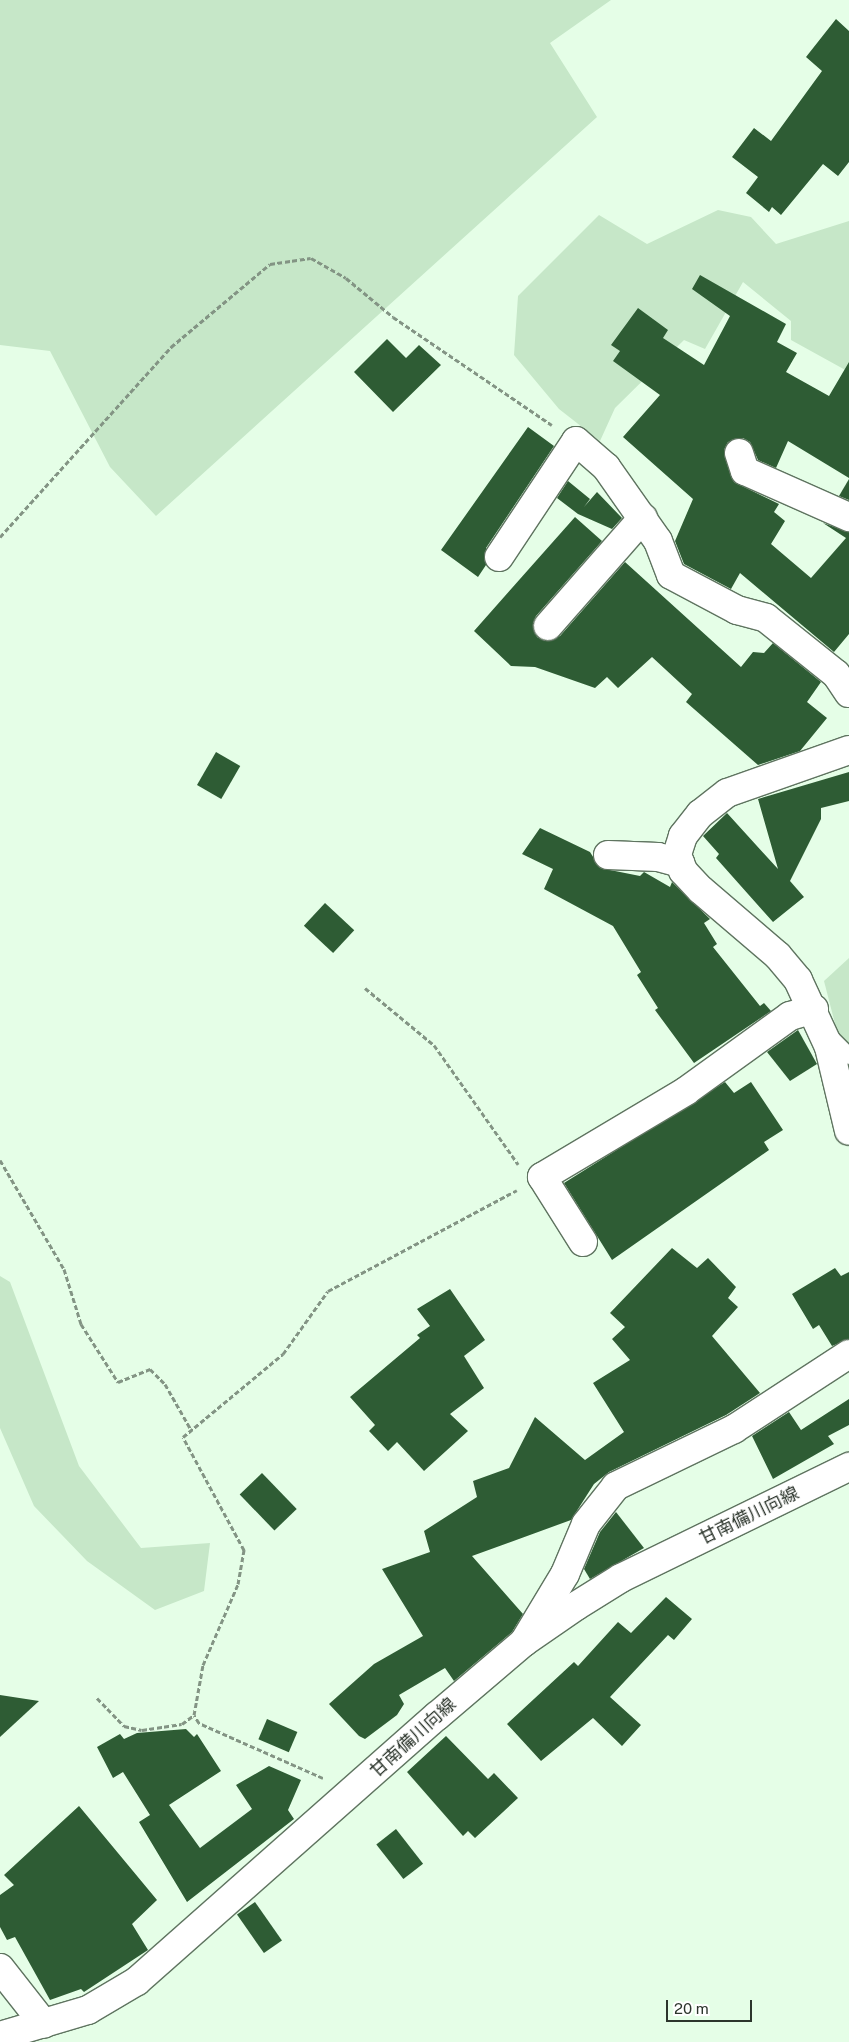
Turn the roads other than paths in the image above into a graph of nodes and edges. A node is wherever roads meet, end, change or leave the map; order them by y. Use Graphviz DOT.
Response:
graph roads {
  1 [pos="738,453"];
  2 [pos="849,517"];
  3 [pos="643,518"];
  4 [pos="499,556"];
  5 [pos="548,626"];
  6 [pos="849,693"];
  7 [pos="849,750"];
  8 [pos="608,855"];
  9 [pos="680,863"];
  10 [pos="819,1020"];
  11 [pos="849,1056"];
  12 [pos="849,1131"];
  13 [pos="583,1242"];
  14 [pos="849,1354"];
  15 [pos="849,1468"];
  16 [pos="524,1642"];
  17 [pos="0,1968"];
  18 [pos="44,2024"];
  19 [pos="0,2036"];
  1 -- 2 [label="street"];
  3 -- 4 [label="street"];
  3 -- 5 [label="street"];
  3 -- 6 [label="street"];
  7 -- 9 [label="street"];
  8 -- 9 [label="street"];
  9 -- 10 [label="street"];
  10 -- 11 [label="lane"];
  10 -- 12 [label="street"];
  10 -- 13 [label="street"];
  14 -- 16 [label="street"];
  15 -- 16 [label="street, 甘南備川向線"];
  16 -- 18 [label="street, 甘南備川向線"];
  17 -- 18 [label="street"];
  18 -- 19 [label="street, 甘南備川向線"];
}
